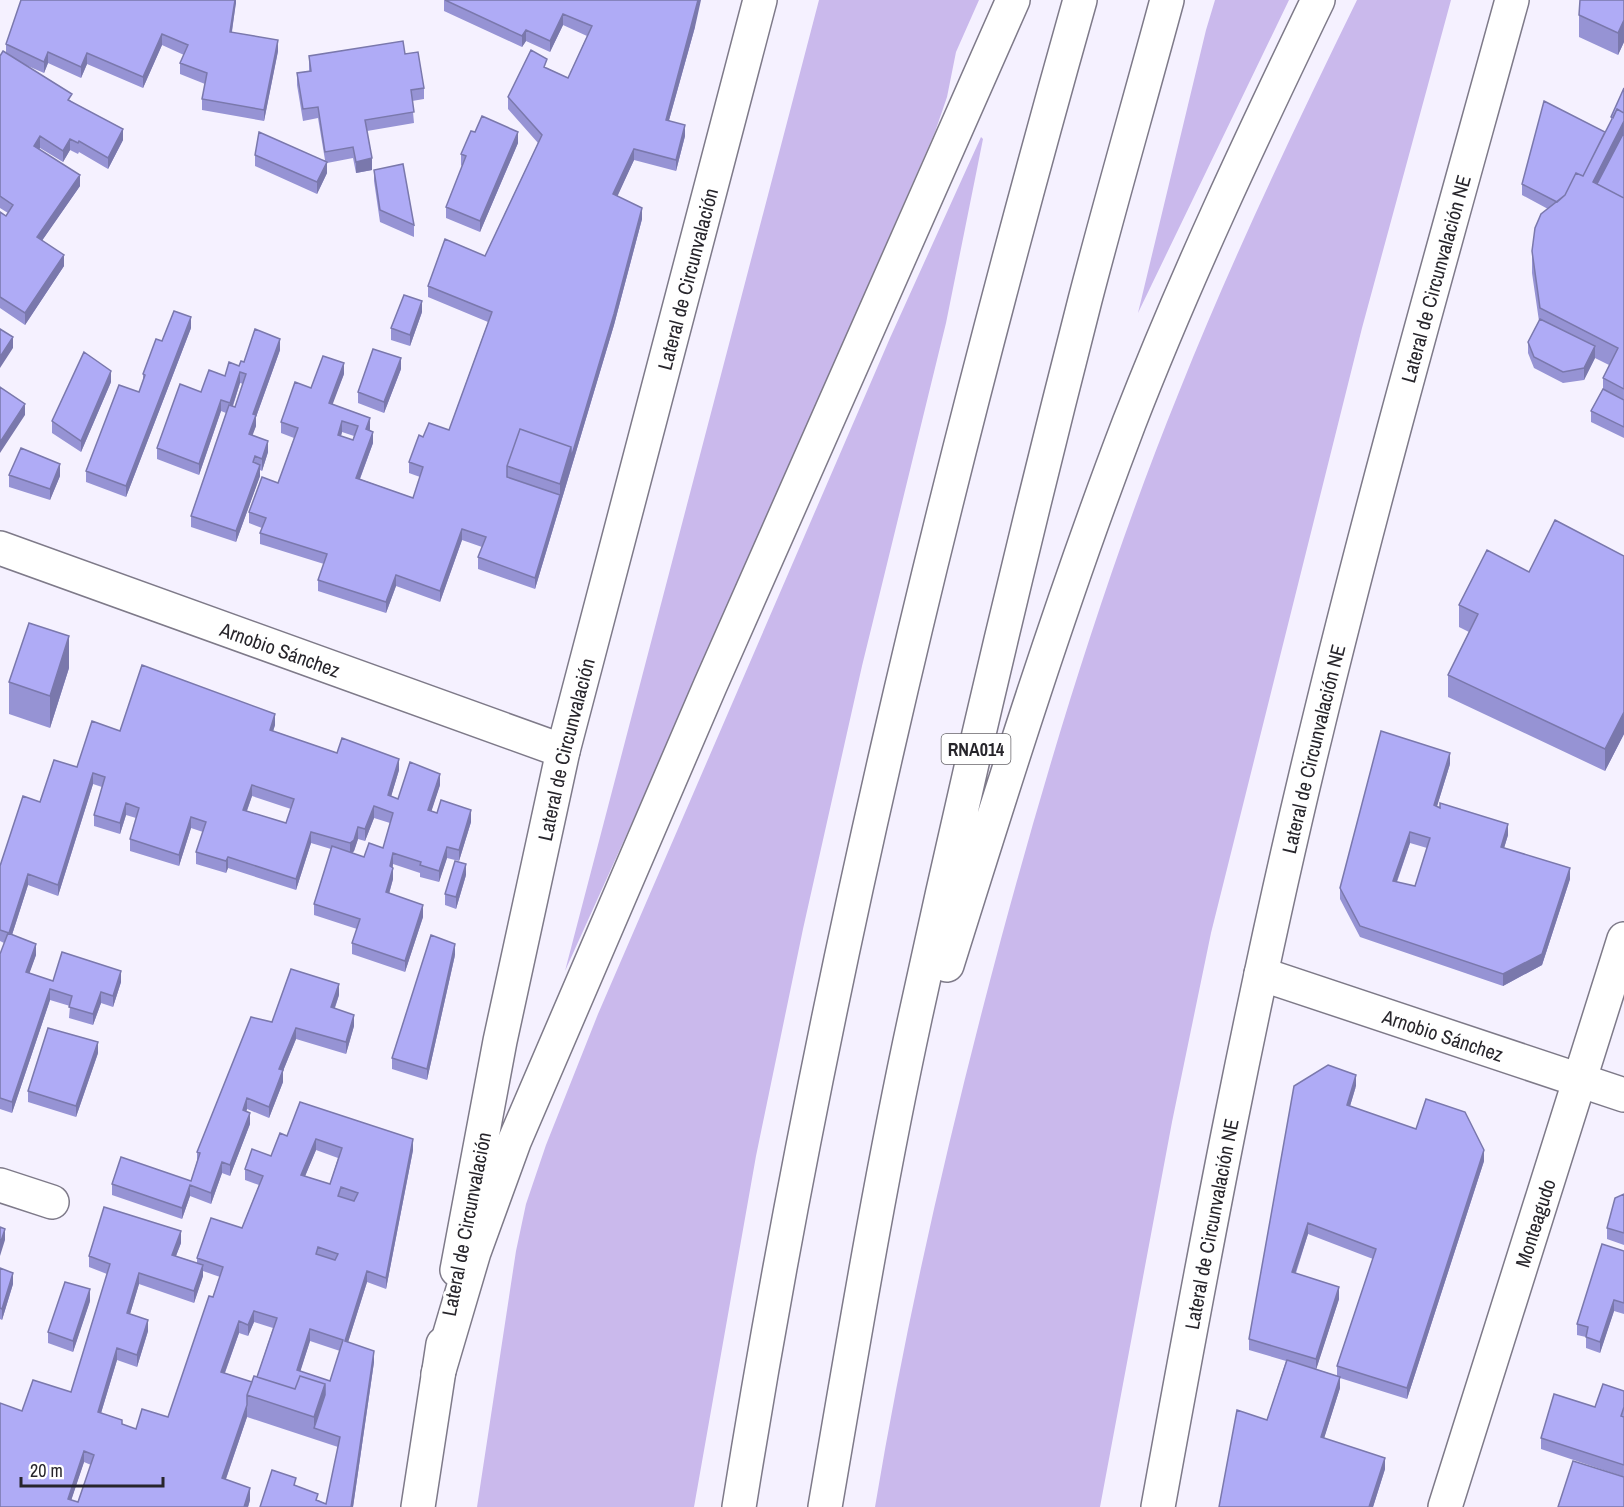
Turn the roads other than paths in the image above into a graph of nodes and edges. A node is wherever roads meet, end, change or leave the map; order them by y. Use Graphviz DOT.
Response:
graph roads {
  1 [pos="760,0"];
  2 [pos="1013,0"];
  3 [pos="1080,0"];
  4 [pos="1167,0"];
  5 [pos="1318,0"];
  6 [pos="1512,0"];
  7 [pos="0,548"];
  8 [pos="563,751"];
  9 [pos="1624,939"];
  10 [pos="1261,974"];
  11 [pos="1579,1080"];
  12 [pos="1624,1095"];
  13 [pos="889,1146"];
  14 [pos="0,1185"];
  15 [pos="52,1202"];
  16 [pos="438,1374"];
  17 [pos="418,1507"];
  18 [pos="739,1507"];
  19 [pos="825,1507"];
  20 [pos="1158,1507"];
  21 [pos="1445,1507"];
  1 -- 8 [label="main road, Lateral de Circunvalación"];
  2 -- 16 [label="main road"];
  3 -- 18 [label="main road"];
  4 -- 13 [label="main road, RNA014"];
  5 -- 13 [label="main road"];
  6 -- 10 [label="main road, Lateral de Circunvalación NE"];
  7 -- 8 [label="main road, Arnobio Sánchez"];
  8 -- 16 [label="main road, Lateral de Circunvalación"];
  9 -- 11 [label="main road, Monteagudo"];
  10 -- 11 [label="main road, Arnobio Sánchez"];
  10 -- 20 [label="main road, Lateral de Circunvalación NE"];
  11 -- 12 [label="main road, Arnobio Sánchez"];
  11 -- 21 [label="main road, Monteagudo"];
  13 -- 19 [label="main road, RNA014"];
  14 -- 15 [label="main road"];
  16 -- 17 [label="main road, Lateral de Circunvalación"];
}
